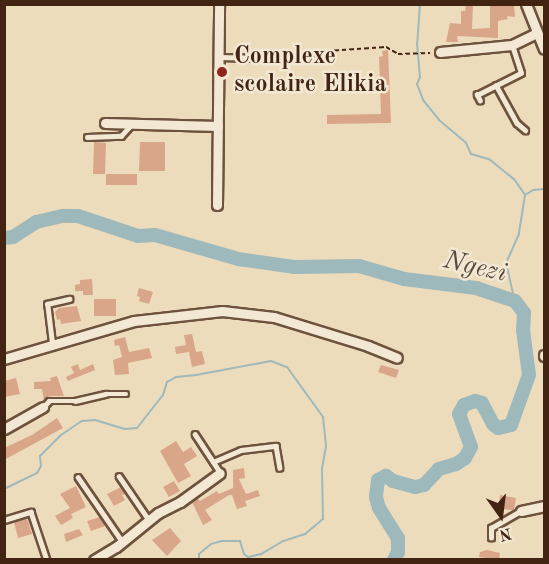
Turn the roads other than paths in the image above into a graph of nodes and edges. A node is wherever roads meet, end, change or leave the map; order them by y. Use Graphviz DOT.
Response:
graph roads {
  1 [pos="219,4"];
  2 [pos="526,4"];
  3 [pos="544,26"];
  4 [pos="535,30"];
  5 [pos="512,45"];
  6 [pos="544,49"];
  7 [pos="440,52"];
  8 [pos="219,57"];
  9 [pos="313,59"];
  10 [pos="496,85"];
  11 [pos="480,101"];
  12 [pos="105,123"];
  13 [pos="133,123"];
  14 [pos="218,126"];
  15 [pos="525,130"];
  16 [pos="87,136"];
  17 [pos="217,205"];
  18 [pos="69,299"];
  19 [pos="52,343"];
  20 [pos="397,358"];
  21 [pos="4,359"];
  22 [pos="126,394"];
  23 [pos="43,407"];
  24 [pos="4,429"];
  25 [pos="195,434"];
  26 [pos="213,462"];
  27 [pos="280,468"];
  28 [pos="220,473"];
  29 [pos="119,476"];
  30 [pos="78,477"];
  31 [pos="544,506"];
  32 [pos="521,511"];
  33 [pos="4,520"];
  34 [pos="149,520"];
  35 [pos="491,538"];
  36 [pos="122,541"];
  37 [pos="47,560"];
  38 [pos="94,560"];
  1 -- 8 [label="street"];
  2 -- 4 [label="street"];
  3 -- 4 [label="street"];
  4 -- 5 [label="street"];
  4 -- 6 [label="street"];
  5 -- 7 [label="street"];
  5 -- 10 [label="lane"];
  8 -- 9 [label="lane"];
  8 -- 14 [label="street"];
  10 -- 11 [label="lane"];
  10 -- 15 [label="lane"];
  12 -- 13 [label="street"];
  13 -- 14 [label="street"];
  13 -- 16 [label="lane"];
  14 -- 17 [label="street"];
  18 -- 19 [label="lane"];
  19 -- 20 [label="street"];
  19 -- 21 [label="street"];
  22 -- 23 [label="lane"];
  23 -- 24 [label="street"];
  25 -- 26 [label="lane"];
  26 -- 27 [label="lane"];
  26 -- 28 [label="lane"];
  28 -- 34 [label="street"];
  29 -- 34 [label="lane"];
  30 -- 36 [label="lane"];
  31 -- 32 [label="street"];
  32 -- 35 [label="lane"];
  33 -- 37 [label="lane"];
  34 -- 36 [label="street"];
  36 -- 38 [label="street"];
}
